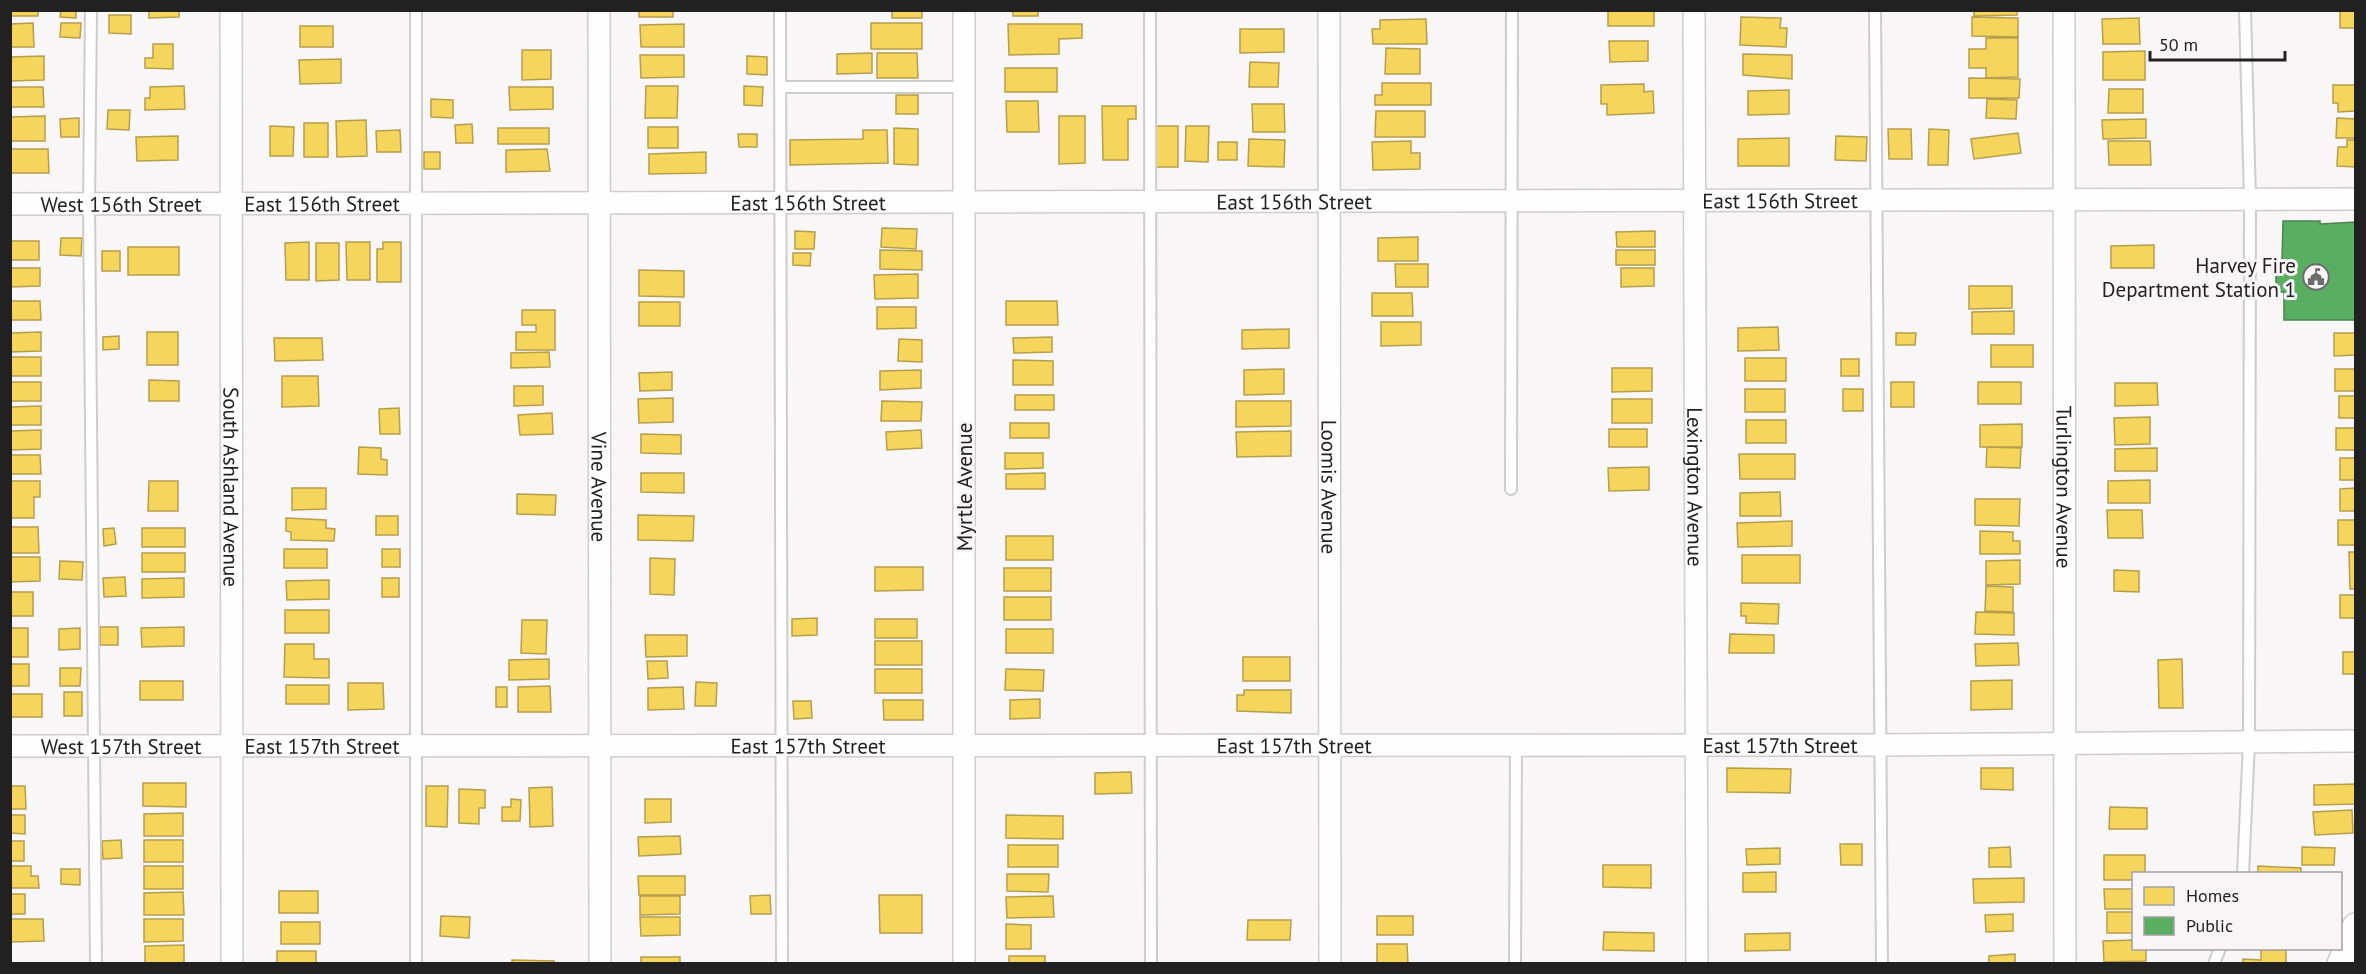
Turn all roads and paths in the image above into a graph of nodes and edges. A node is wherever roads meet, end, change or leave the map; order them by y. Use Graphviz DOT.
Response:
graph roads {
  1 [pos="91,10"];
  2 [pos="231,10"];
  3 [pos="416,10"];
  4 [pos="599,10"];
  5 [pos="780,10"];
  6 [pos="964,10"];
  7 [pos="1150,10"];
  8 [pos="1329,10"];
  9 [pos="1512,10"];
  10 [pos="1694,10"];
  11 [pos="1875,10"];
  12 [pos="2064,10"];
  13 [pos="2245,10"];
  14 [pos="781,87"];
  15 [pos="964,87"];
  16 [pos="2355,199"];
  17 [pos="1877,200"];
  18 [pos="2064,200"];
  19 [pos="2250,200"];
  20 [pos="1330,201"];
  21 [pos="1512,201"];
  22 [pos="1695,201"];
  23 [pos="964,202"];
  24 [pos="1150,202"];
  25 [pos="599,203"];
  26 [pos="781,203"];
  27 [pos="10,204"];
  28 [pos="90,204"];
  29 [pos="231,204"];
  30 [pos="416,204"];
  31 [pos="1511,489"];
  32 [pos="2355,741"];
  33 [pos="2249,742"];
  34 [pos="2065,744"];
  35 [pos="94,745"];
  36 [pos="232,745"];
  37 [pos="416,745"];
  38 [pos="600,745"];
  39 [pos="782,745"];
  40 [pos="964,745"];
  41 [pos="1150,745"];
  42 [pos="1330,745"];
  43 [pos="1516,745"];
  44 [pos="1696,745"];
  45 [pos="1880,745"];
  46 [pos="10,746"];
  47 [pos="2242,872"];
  48 [pos="2355,927"];
  49 [pos="96,963"];
  50 [pos="232,963"];
  51 [pos="416,963"];
  52 [pos="600,963"];
  53 [pos="782,963"];
  54 [pos="964,963"];
  55 [pos="1151,963"];
  56 [pos="1330,963"];
  57 [pos="1515,963"];
  58 [pos="1697,963"];
  59 [pos="1882,963"];
  60 [pos="2065,963"];
  61 [pos="2341,963"];
  1 -- 28 [label="lane"];
  2 -- 29 [label="street, South Ashland Avenue"];
  3 -- 30 [label="lane"];
  4 -- 25 [label="street, Vine Avenue"];
  5 -- 14 [label="lane"];
  6 -- 15 [label="street, Myrtle Avenue"];
  7 -- 24 [label="lane"];
  8 -- 20 [label="street, Loomis Avenue"];
  9 -- 21 [label="lane"];
  10 -- 22 [label="street, Lexington Avenue"];
  11 -- 17 [label="lane"];
  12 -- 18 [label="street, Turlington Avenue"];
  13 -- 19 [label="lane"];
  14 -- 15 [label="lane"];
  14 -- 26 [label="lane"];
  15 -- 23 [label="street, Myrtle Avenue"];
  16 -- 19 [label="street, East 156th Street"];
  17 -- 18 [label="street, East 156th Street"];
  17 -- 22 [label="street, East 156th Street"];
  17 -- 45 [label="lane"];
  18 -- 19 [label="street, East 156th Street"];
  18 -- 34 [label="street, Turlington Avenue"];
  19 -- 33 [label="lane"];
  20 -- 21 [label="street, East 156th Street"];
  20 -- 24 [label="street, East 156th Street"];
  20 -- 42 [label="street, Loomis Avenue"];
  21 -- 22 [label="street, East 156th Street"];
  21 -- 31 [label="lane"];
  22 -- 44 [label="street, Lexington Avenue"];
  23 -- 24 [label="street, East 156th Street"];
  23 -- 26 [label="street, East 156th Street"];
  23 -- 40 [label="street, Myrtle Avenue"];
  24 -- 41 [label="lane"];
  25 -- 26 [label="street, East 156th Street"];
  25 -- 30 [label="street, East 156th Street"];
  25 -- 38 [label="street, Vine Avenue"];
  26 -- 39 [label="lane"];
  27 -- 28 [label="street, West 156th Street"];
  28 -- 29 [label="street, West 156th Street"];
  28 -- 35 [label="lane"];
  29 -- 30 [label="street, East 156th Street"];
  29 -- 36 [label="street, South Ashland Avenue"];
  30 -- 37 [label="lane"];
  32 -- 33 [label="street, East 157th Street"];
  33 -- 34 [label="street, East 157th Street"];
  33 -- 47 [label="lane"];
  34 -- 45 [label="street, East 157th Street"];
  34 -- 60 [label="street, Turlington Avenue"];
  35 -- 36 [label="street, West 157th Street"];
  35 -- 46 [label="street, West 157th Street"];
  35 -- 49 [label="lane"];
  36 -- 37 [label="street, East 157th Street"];
  36 -- 50 [label="street, South Ashland Avenue"];
  37 -- 38 [label="street, East 157th Street"];
  37 -- 51 [label="lane"];
  38 -- 39 [label="street, East 157th Street"];
  38 -- 52 [label="street, Vine Avenue"];
  39 -- 40 [label="street, East 157th Street"];
  39 -- 53 [label="lane"];
  40 -- 41 [label="street, East 157th Street"];
  40 -- 54 [label="street, Myrtle Avenue"];
  41 -- 42 [label="street, East 157th Street"];
  41 -- 55 [label="lane"];
  42 -- 43 [label="street, East 157th Street"];
  42 -- 56 [label="street, Loomis Avenue"];
  43 -- 44 [label="street, East 157th Street"];
  43 -- 57 [label="lane"];
  44 -- 45 [label="street, East 157th Street"];
  44 -- 58 [label="street, Lexington Avenue"];
  45 -- 59 [label="lane"];
  48 -- 61 [label="street"];
}
